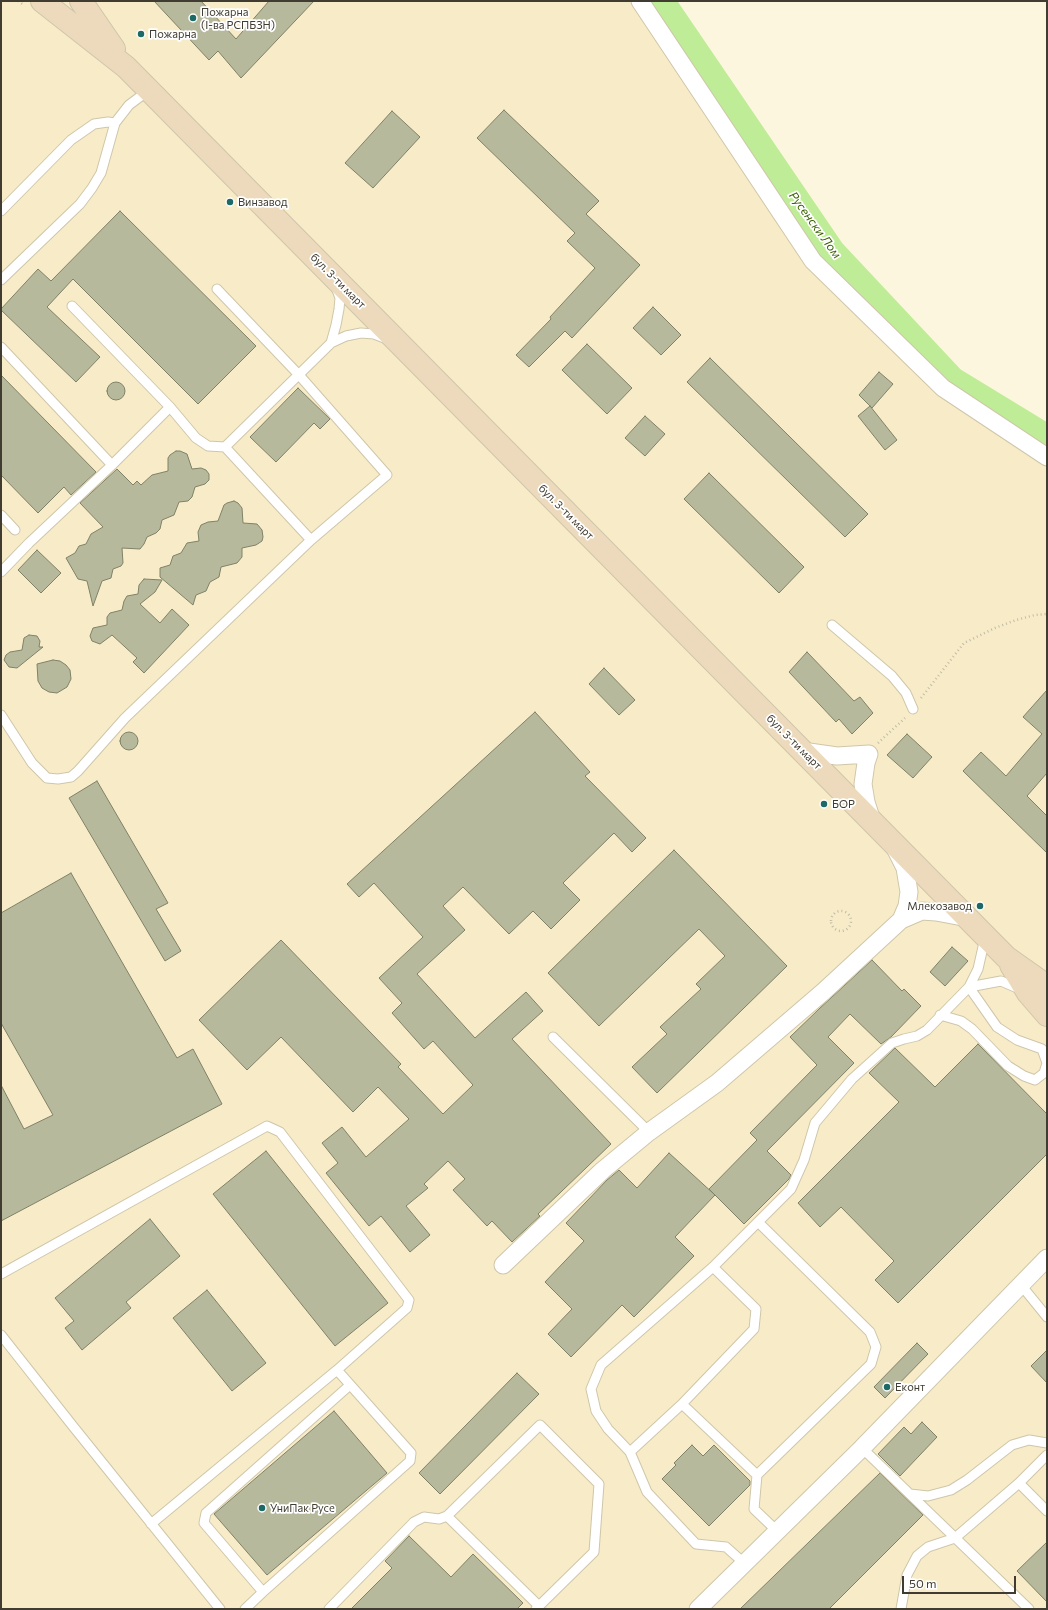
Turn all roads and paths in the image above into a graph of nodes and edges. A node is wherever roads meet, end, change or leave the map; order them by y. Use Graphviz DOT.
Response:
graph roads {
  1 [pos="42,1"];
  2 [pos="81,1"];
  3 [pos="640,1"];
  4 [pos="126,66"];
  5 [pos="149,90"];
  6 [pos="115,123"];
  7 [pos="1,211"];
  8 [pos="333,276"];
  9 [pos="1,280"];
  10 [pos="217,289"];
  11 [pos="72,306"];
  12 [pos="331,343"];
  13 [pos="401,345"];
  14 [pos="1,347"];
  15 [pos="299,375"];
  16 [pos="170,407"];
  17 [pos="224,448"];
  18 [pos="1047,457"];
  19 [pos="112,465"];
  20 [pos="1,516"];
  21 [pos="15,530"];
  22 [pos="311,540"];
  23 [pos="1,572"];
  24 [pos="1047,614"];
  25 [pos="832,625"];
  26 [pos="913,709"];
  27 [pos="1,715"];
  28 [pos="802,751"];
  29 [pos="869,754"];
  30 [pos="872,822"];
  31 [pos="891,841"];
  32 [pos="968,918"];
  33 [pos="901,920"];
  34 [pos="840,932"];
  35 [pos="986,936"];
  36 [pos="969,987"];
  37 [pos="1038,989"];
  38 [pos="940,1015"];
  39 [pos="1047,1015"];
  40 [pos="553,1037"];
  41 [pos="1047,1063"];
  42 [pos="649,1132"];
  43 [pos="758,1222"];
  44 [pos="1047,1258"];
  45 [pos="503,1265"];
  46 [pos="713,1267"];
  47 [pos="1,1274"];
  48 [pos="1021,1285"];
  49 [pos="1047,1317"];
  50 [pos="1,1335"];
  51 [pos="336,1370"];
  52 [pos="350,1385"];
  53 [pos="682,1404"];
  54 [pos="1047,1443"];
  55 [pos="862,1448"];
  56 [pos="630,1452"];
  57 [pos="1047,1455"];
  58 [pos="756,1475"];
  59 [pos="1019,1483"];
  60 [pos="910,1494"];
  61 [pos="1047,1511"];
  62 [pos="447,1516"];
  63 [pos="151,1524"];
  64 [pos="777,1531"];
  65 [pos="955,1538"];
  66 [pos="744,1563"];
  67 [pos="263,1592"];
  68 [pos="538,1607"];
  69 [pos="220,1609"];
  70 [pos="245,1609"];
  71 [pos="329,1609"];
  72 [pos="698,1609"];
  73 [pos="901,1609"];
  74 [pos="1029,1609"];
  1 -- 4 [label="main road, бул. 3-ти март"];
  2 -- 4 [label="main road, бул. 3-ти март"];
  3 -- 18 [label="street"];
  4 -- 5 [label="main road, бул. 3-ти март"];
  5 -- 6 [label="lane"];
  5 -- 8 [label="main road, бул. 3-ти март"];
  6 -- 7 [label="lane"];
  6 -- 9 [label="lane"];
  8 -- 12 [label="lane"];
  8 -- 13 [label="main road, бул. 3-ти март"];
  10 -- 15 [label="lane"];
  11 -- 16 [label="lane"];
  12 -- 13 [label="lane"];
  12 -- 15 [label="lane"];
  13 -- 28 [label="main road, бул. 3-ти март"];
  14 -- 19 [label="lane"];
  15 -- 17 [label="lane"];
  15 -- 22 [label="lane"];
  16 -- 17 [label="lane"];
  16 -- 19 [label="lane"];
  17 -- 22 [label="lane"];
  19 -- 23 [label="lane"];
  20 -- 21 [label="lane"];
  22 -- 27 [label="lane"];
  24 -- 26 [label="path"];
  25 -- 26 [label="lane"];
  26 -- 29 [label="path"];
  28 -- 29 [label="street"];
  28 -- 30 [label="main road, бул. 3-ти март"];
  29 -- 30 [label="street"];
  30 -- 31 [label="main road, бул. 3-ти март"];
  31 -- 32 [label="main road, бул. 3-ти март"];
  31 -- 33 [label="street"];
  32 -- 33 [label="street"];
  32 -- 35 [label="main road, бул. 3-ти март"];
  33 -- 42 [label="street"];
  34 -- 34 [label="path"];
  35 -- 36 [label="lane"];
  35 -- 37 [label="main road, бул. 3-ти март"];
  36 -- 37 [label="lane"];
  36 -- 38 [label="lane"];
  36 -- 41 [label="lane"];
  37 -- 39 [label="main road, бул. 3-ти март"];
  38 -- 41 [label="lane"];
  38 -- 43 [label="lane"];
  40 -- 42 [label="lane"];
  42 -- 45 [label="street"];
  43 -- 46 [label="lane"];
  43 -- 58 [label="lane"];
  44 -- 48 [label="street"];
  46 -- 53 [label="lane"];
  46 -- 56 [label="lane"];
  47 -- 51 [label="lane"];
  48 -- 49 [label="lane"];
  48 -- 55 [label="street"];
  50 -- 63 [label="lane"];
  51 -- 52 [label="lane"];
  51 -- 63 [label="lane"];
  52 -- 67 [label="lane"];
  52 -- 67 [label="lane"];
  53 -- 56 [label="lane"];
  53 -- 58 [label="lane"];
  54 -- 60 [label="lane"];
  55 -- 60 [label="lane"];
  55 -- 64 [label="street"];
  56 -- 66 [label="lane"];
  57 -- 59 [label="lane"];
  58 -- 64 [label="lane"];
  59 -- 61 [label="lane"];
  59 -- 65 [label="lane"];
  60 -- 65 [label="lane"];
  62 -- 68 [label="lane"];
  62 -- 68 [label="lane"];
  62 -- 71 [label="lane"];
  63 -- 69 [label="lane"];
  64 -- 66 [label="street"];
  65 -- 73 [label="lane"];
  65 -- 74 [label="lane"];
  66 -- 72 [label="street"];
  67 -- 70 [label="lane"];
}
